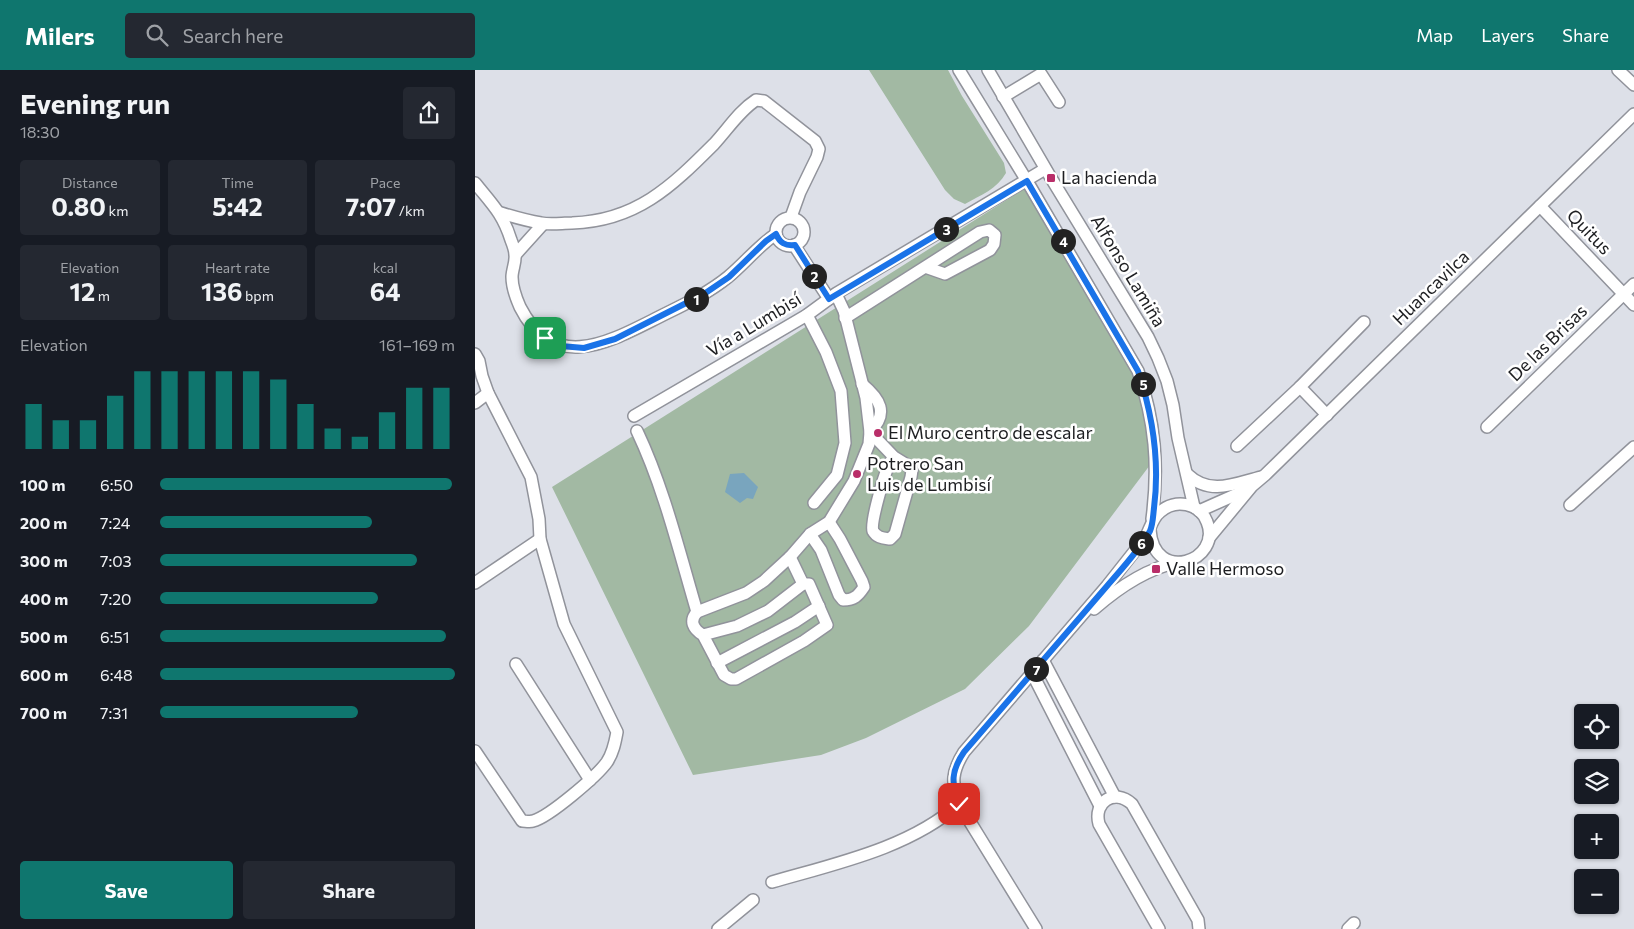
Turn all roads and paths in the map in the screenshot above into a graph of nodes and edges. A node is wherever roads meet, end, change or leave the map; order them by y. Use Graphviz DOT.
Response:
graph roads {
  1 [pos="959,70"];
  2 [pos="987,70"];
  3 [pos="1618,70"];
  4 [pos="1040,72"];
  5 [pos="1634,86"];
  6 [pos="1003,97"];
  7 [pos="1059,102"];
  8 [pos="1634,114"];
  9 [pos="1045,169"];
  10 [pos="1027,181"];
  11 [pos="475,184"];
  12 [pos="1540,206"];
  13 [pos="501,213"];
  14 [pos="791,217"];
  15 [pos="543,224"];
  16 [pos="776,234"];
  17 [pos="795,245"];
  18 [pos="515,254"];
  19 [pos="925,267"];
  20 [pos="1634,284"];
  21 [pos="1624,294"];
  22 [pos="833,297"];
  23 [pos="1634,305"];
  24 [pos="807,315"];
  25 [pos="845,318"];
  26 [pos="1364,322"];
  27 [pos="475,354"];
  28 [pos="1300,387"];
  29 [pos="488,393"];
  30 [pos="475,402"];
  31 [pos="1327,415"];
  32 [pos="634,416"];
  33 [pos="1487,427"];
  34 [pos="637,431"];
  35 [pos="869,432"];
  36 [pos="1237,446"];
  37 [pos="1634,447"];
  38 [pos="894,457"];
  39 [pos="1187,474"];
  40 [pos="1265,476"];
  41 [pos="1252,486"];
  42 [pos="814,503"];
  43 [pos="1570,505"];
  44 [pos="1197,509"];
  45 [pos="829,522"];
  46 [pos="1151,526"];
  47 [pos="810,534"];
  48 [pos="1209,538"];
  49 [pos="540,539"];
  50 [pos="790,557"];
  51 [pos="1175,563"];
  52 [pos="475,583"];
  53 [pos="803,584"];
  54 [pos="819,606"];
  55 [pos="697,612"];
  56 [pos="703,635"];
  57 [pos="1060,641"];
  58 [pos="1043,660"];
  59 [pos="717,663"];
  60 [pos="516,664"];
  61 [pos="1032,673"];
  62 [pos="475,751"];
  63 [pos="590,780"];
  64 [pos="1115,796"];
  65 [pos="959,804"];
  66 [pos="1100,806"];
  67 [pos="772,882"];
  68 [pos="753,900"];
  69 [pos="717,929"];
  70 [pos="1036,929"];
  71 [pos="1159,929"];
  72 [pos="1199,929"];
  1 -- 10 [label="street"];
  2 -- 6 [label="street, Alfonso Lamiña"];
  3 -- 5 [label="street"];
  4 -- 6 [label="street"];
  4 -- 7 [label="street"];
  6 -- 9 [label="street, Alfonso Lamiña"];
  8 -- 12 [label="street, Huancavilca"];
  9 -- 10 [label="street, Vía a Lumbisí"];
  9 -- 39 [label="street, Alfonso Lamiña"];
  10 -- 22 [label="street, Vía a Lumbisí"];
  10 -- 46 [label="street"];
  11 -- 13 [label="street"];
  12 -- 21 [label="street, Quitus"];
  12 -- 31 [label="street, Huancavilca"];
  13 -- 15 [label="street"];
  13 -- 18 [label="street"];
  14 -- 15 [label="street"];
  14 -- 16 [label="street"];
  14 -- 17 [label="street"];
  15 -- 18 [label="street"];
  16 -- 17 [label="street"];
  16 -- 18 [label="street"];
  17 -- 22 [label="street"];
  19 -- 19 [label="street"];
  19 -- 25 [label="street"];
  20 -- 21 [label="street, De las Brisas"];
  21 -- 23 [label="street, Quitus"];
  21 -- 33 [label="street, De las Brisas"];
  22 -- 24 [label="street, Vía a Lumbisí"];
  22 -- 25 [label="street"];
  24 -- 32 [label="street, Vía a Lumbisí"];
  24 -- 42 [label="street"];
  25 -- 35 [label="street"];
  26 -- 28 [label="street"];
  27 -- 29 [label="street"];
  28 -- 31 [label="street"];
  28 -- 36 [label="street"];
  29 -- 30 [label="street"];
  29 -- 49 [label="street"];
  31 -- 40 [label="street, Huancavilca"];
  34 -- 55 [label="street"];
  35 -- 38 [label="street"];
  35 -- 45 [label="street"];
  37 -- 43 [label="street"];
  38 -- 38 [label="street"];
  39 -- 40 [label="street"];
  39 -- 44 [label="street, Alfonso Lamiña"];
  40 -- 41 [label="street, Huancavilca"];
  41 -- 44 [label="street, Huancavilca"];
  41 -- 48 [label="street, Huancavilca"];
  44 -- 46 [label="street"];
  44 -- 48 [label="street"];
  45 -- 47 [label="street"];
  45 -- 47 [label="street"];
  46 -- 51 [label="street"];
  46 -- 57 [label="street"];
  47 -- 50 [label="street"];
  48 -- 51 [label="street"];
  49 -- 52 [label="street"];
  49 -- 63 [label="street"];
  50 -- 53 [label="street"];
  50 -- 55 [label="street"];
  51 -- 57 [label="street"];
  53 -- 54 [label="street"];
  53 -- 56 [label="street"];
  54 -- 59 [label="street"];
  54 -- 59 [label="street"];
  55 -- 56 [label="street"];
  56 -- 59 [label="street"];
  57 -- 58 [label="street"];
  58 -- 61 [label="street"];
  58 -- 64 [label="street"];
  60 -- 63 [label="street"];
  61 -- 65 [label="street"];
  61 -- 66 [label="street"];
  62 -- 63 [label="street"];
  64 -- 66 [label="street"];
  64 -- 72 [label="street"];
  65 -- 67 [label="street"];
  65 -- 70 [label="street"];
  66 -- 71 [label="street"];
  68 -- 69 [label="street"];
}
